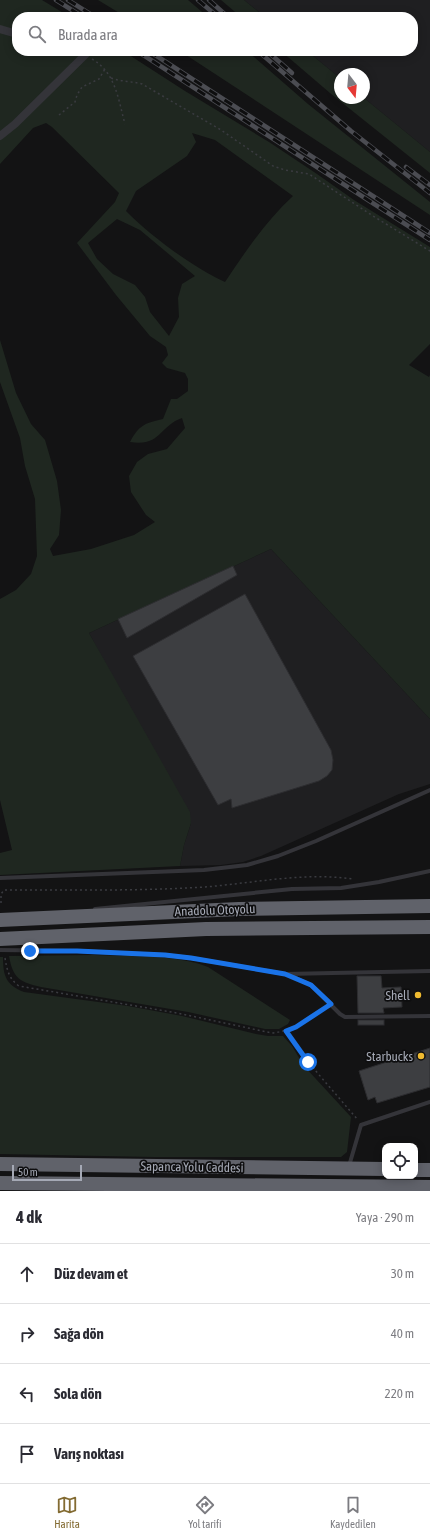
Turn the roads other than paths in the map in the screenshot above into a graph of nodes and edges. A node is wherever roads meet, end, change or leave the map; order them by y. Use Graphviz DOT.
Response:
graph roads {
  1 [pos="0,29"];
  2 [pos="12,33"];
  3 [pos="79,56"];
  4 [pos="0,136"];
  5 [pos="430,790"];
  6 [pos="430,871"];
  7 [pos="0,878"];
  8 [pos="430,906"];
  9 [pos="87,910"];
  10 [pos="63,912"];
  11 [pos="0,919"];
  12 [pos="430,927"];
  13 [pos="0,939"];
  14 [pos="0,950"];
  15 [pos="430,971"];
  16 [pos="285,974"];
  17 [pos="430,1016"];
  18 [pos="430,1102"];
  19 [pos="0,1164"];
  20 [pos="348,1169"];
  21 [pos="382,1169"];
  22 [pos="418,1170"];
  23 [pos="430,1170"];
  24 [pos="0,1183"];
  25 [pos="430,1187"];
  1 -- 2 [label="street"];
  3 -- 4 [label="street"];
  5 -- 7 [label="lane"];
  6 -- 9 [label="lane"];
  8 -- 11 [label="highway, Anadolu Otoyolu"];
  10 -- 11 [label="lane"];
  12 -- 13 [label="highway, Anadolu Otoyolu"];
  14 -- 16 [label="lane"];
  15 -- 16 [label="lane"];
  16 -- 17 [label="lane"];
  18 -- 20 [label="lane"];
  19 -- 20 [label="highway, Sapanca Yolu Caddesi"];
  20 -- 21 [label="highway, Sapanca Yolu Caddesi"];
  22 -- 23 [label="highway"];
  24 -- 25 [label="highway, Sapanca Yolu Caddesi"];
}
